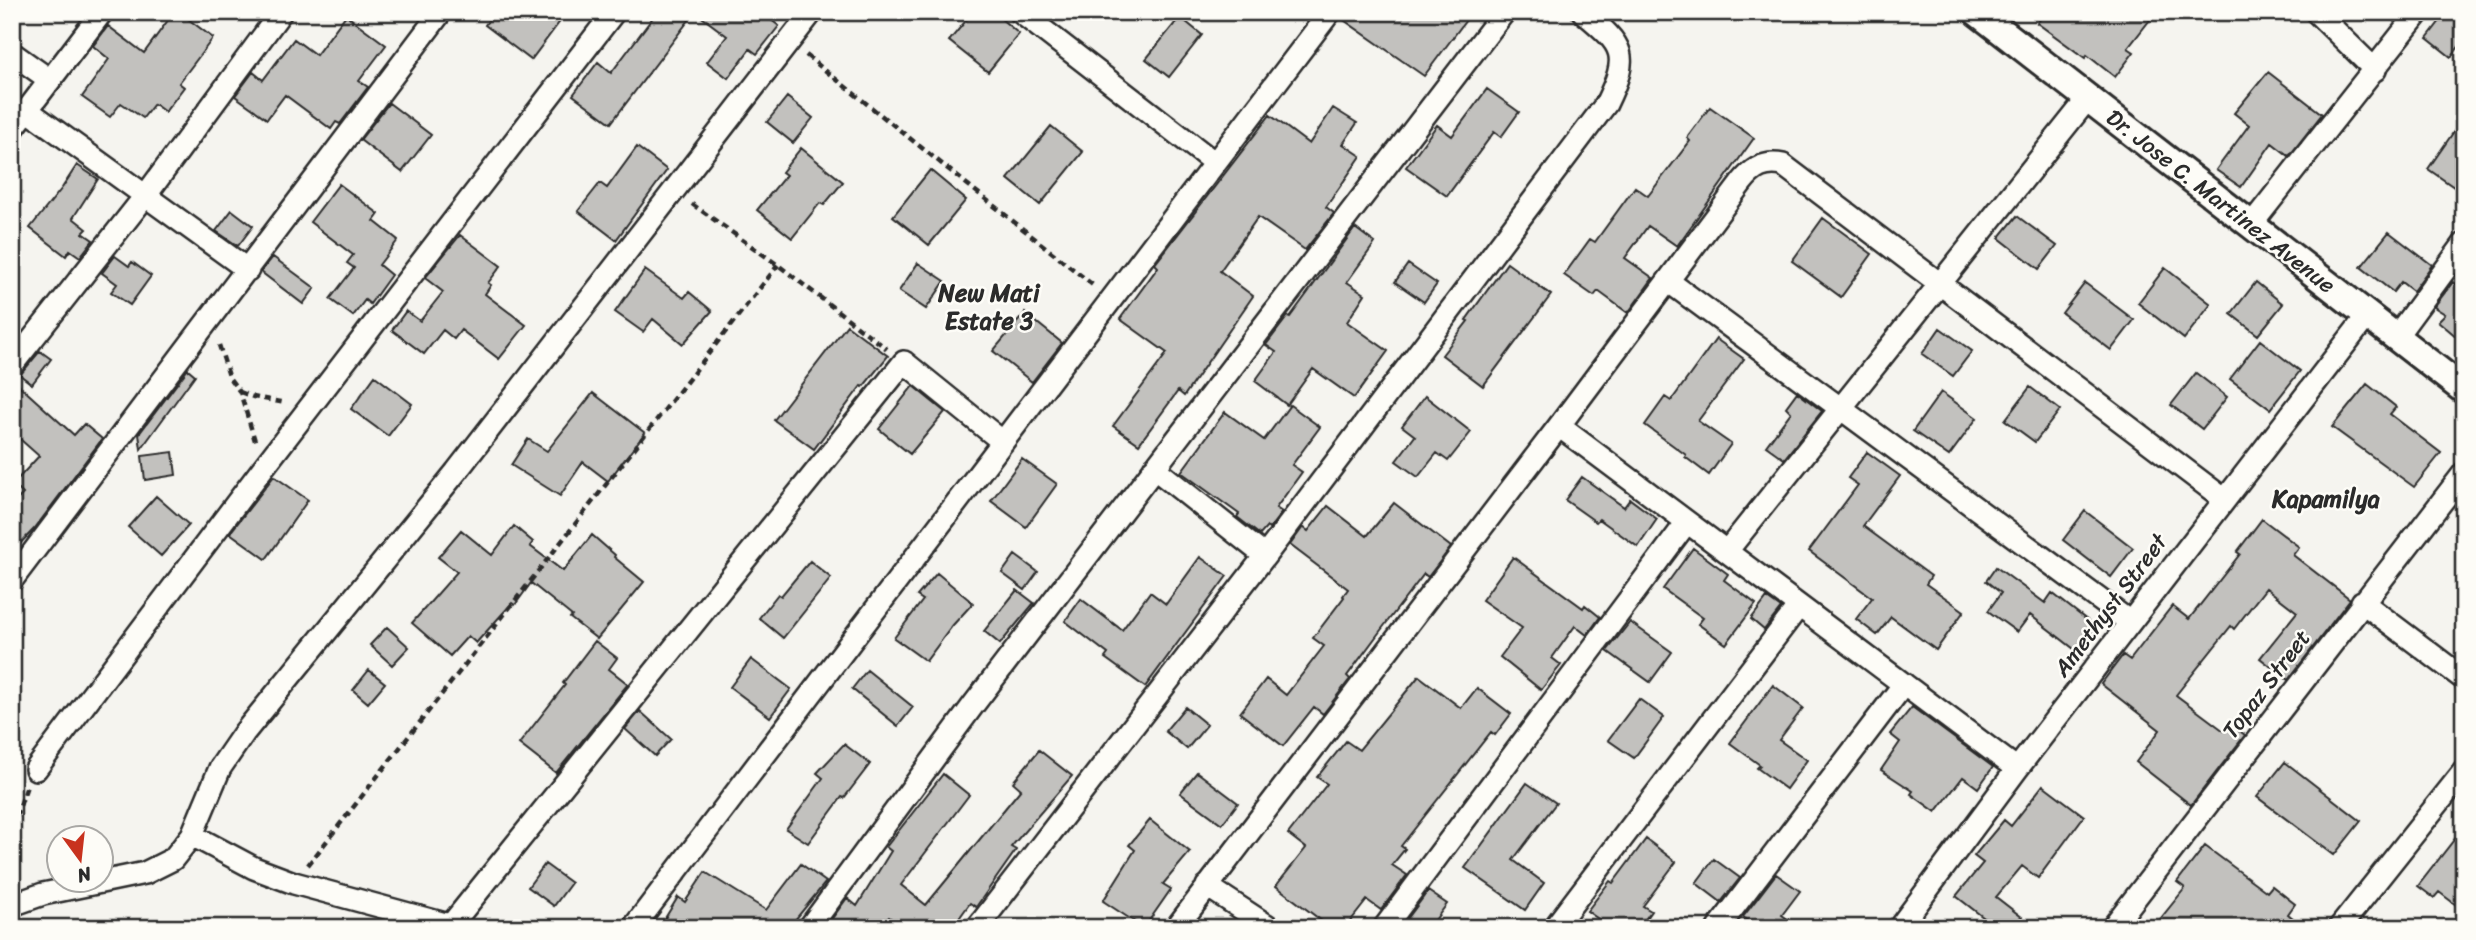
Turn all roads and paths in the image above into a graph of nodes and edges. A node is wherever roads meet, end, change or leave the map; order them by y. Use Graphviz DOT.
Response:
graph roads {
  1 [pos="102,12"];
  2 [pos="281,12"];
  3 [pos="441,12"];
  4 [pos="614,12"];
  5 [pos="812,12"];
  6 [pos="1020,12"];
  7 [pos="1330,12"];
  8 [pos="1504,12"];
  9 [pos="1583,12"];
  10 [pos="1977,12"];
  11 [pos="2315,12"];
  12 [pos="2419,12"];
  13 [pos="790,43"];
  14 [pos="12,53"];
  15 [pos="2375,70"];
  16 [pos="50,80"];
  17 [pos="2089,97"];
  18 [pos="27,110"];
  19 [pos="12,130"];
  20 [pos="1215,163"];
  21 [pos="674,191"];
  22 [pos="146,195"];
  23 [pos="2251,225"];
  24 [pos="2464,244"];
  25 [pos="778,265"];
  26 [pos="248,270"];
  27 [pos="1668,281"];
  28 [pos="1939,283"];
  29 [pos="1111,300"];
  30 [pos="217,311"];
  31 [pos="2367,316"];
  32 [pos="2395,338"];
  33 [pos="904,362"];
  34 [pos="12,365"];
  35 [pos="2464,390"];
  36 [pos="240,392"];
  37 [pos="311,406"];
  38 [pos="1840,408"];
  39 [pos="1559,426"];
  40 [pos="1003,442"];
  41 [pos="263,468"];
  42 [pos="1154,468"];
  43 [pos="2464,473"];
  44 [pos="2224,499"];
  45 [pos="1687,522"];
  46 [pos="1727,551"];
  47 [pos="1265,556"];
  48 [pos="12,580"];
  49 [pos="2362,602"];
  50 [pos="1800,606"];
  51 [pos="2130,622"];
  52 [pos="2464,679"];
  53 [pos="1904,684"];
  54 [pos="36,769"];
  55 [pos="2017,769"];
  56 [pos="2464,771"];
  57 [pos="12,828"];
  58 [pos="192,835"];
  59 [pos="294,883"];
  60 [pos="1207,886"];
  61 [pos="12,905"];
  62 [pos="455,927"];
  63 [pos="633,928"];
  64 [pos="809,928"];
  65 [pos="977,928"];
  66 [pos="1175,928"];
  67 [pos="1271,928"];
  68 [pos="1384,928"];
  69 [pos="1554,928"];
  70 [pos="1718,928"];
  71 [pos="1899,928"];
  72 [pos="2112,928"];
  73 [pos="2339,928"];
  1 -- 16 [label="street"];
  2 -- 22 [label="street"];
  3 -- 26 [label="street"];
  4 -- 37 [label="street"];
  5 -- 13 [label="street"];
  6 -- 20 [label="street"];
  7 -- 20 [label="street"];
  8 -- 42 [label="street"];
  9 -- 47 [label="street"];
  10 -- 17 [label="street, Dr. Jose C. Martinez Avenue"];
  11 -- 15 [label="street"];
  12 -- 15 [label="street"];
  13 -- 21 [label="street"];
  13 -- 29 [label="path"];
  14 -- 16 [label="street"];
  15 -- 23 [label="street"];
  16 -- 18 [label="street"];
  17 -- 23 [label="street, Dr. Jose C. Martinez Avenue"];
  17 -- 28 [label="street"];
  18 -- 19 [label="street"];
  18 -- 22 [label="street"];
  20 -- 29 [label="street"];
  21 -- 25 [label="path"];
  21 -- 58 [label="street"];
  22 -- 26 [label="street"];
  22 -- 34 [label="street"];
  23 -- 31 [label="street, Dr. Jose C. Martinez Avenue"];
  24 -- 32 [label="street"];
  25 -- 33 [label="path"];
  25 -- 59 [label="path"];
  26 -- 30 [label="street"];
  27 -- 28 [label="street"];
  27 -- 38 [label="street"];
  27 -- 39 [label="street"];
  28 -- 38 [label="street"];
  28 -- 44 [label="street"];
  29 -- 40 [label="street"];
  30 -- 36 [label="path"];
  30 -- 48 [label="street"];
  31 -- 32 [label="street, Dr. Jose C. Martinez Avenue"];
  31 -- 44 [label="street, Amethyst Street"];
  32 -- 35 [label="street, Dr. Jose C. Martinez Avenue"];
  33 -- 40 [label="street"];
  33 -- 62 [label="street"];
  36 -- 37 [label="path"];
  36 -- 41 [label="path"];
  37 -- 41 [label="street"];
  38 -- 46 [label="street"];
  38 -- 51 [label="street"];
  39 -- 45 [label="street"];
  39 -- 60 [label="street"];
  40 -- 63 [label="street"];
  41 -- 54 [label="street"];
  42 -- 47 [label="street"];
  42 -- 64 [label="street"];
  43 -- 49 [label="street, Topaz Street"];
  44 -- 51 [label="street, Amethyst Street"];
  45 -- 46 [label="street"];
  45 -- 68 [label="street"];
  46 -- 50 [label="street"];
  47 -- 65 [label="street"];
  49 -- 52 [label="street"];
  49 -- 72 [label="street, Topaz Street"];
  50 -- 53 [label="street"];
  50 -- 69 [label="street"];
  51 -- 55 [label="street, Amethyst Street"];
  53 -- 55 [label="street"];
  53 -- 70 [label="street"];
  54 -- 57 [label="path"];
  55 -- 71 [label="street, Amethyst Street"];
  56 -- 73 [label="street"];
  58 -- 59 [label="street"];
  58 -- 61 [label="street"];
  59 -- 62 [label="street"];
  60 -- 66 [label="street"];
  60 -- 67 [label="street"];
}
